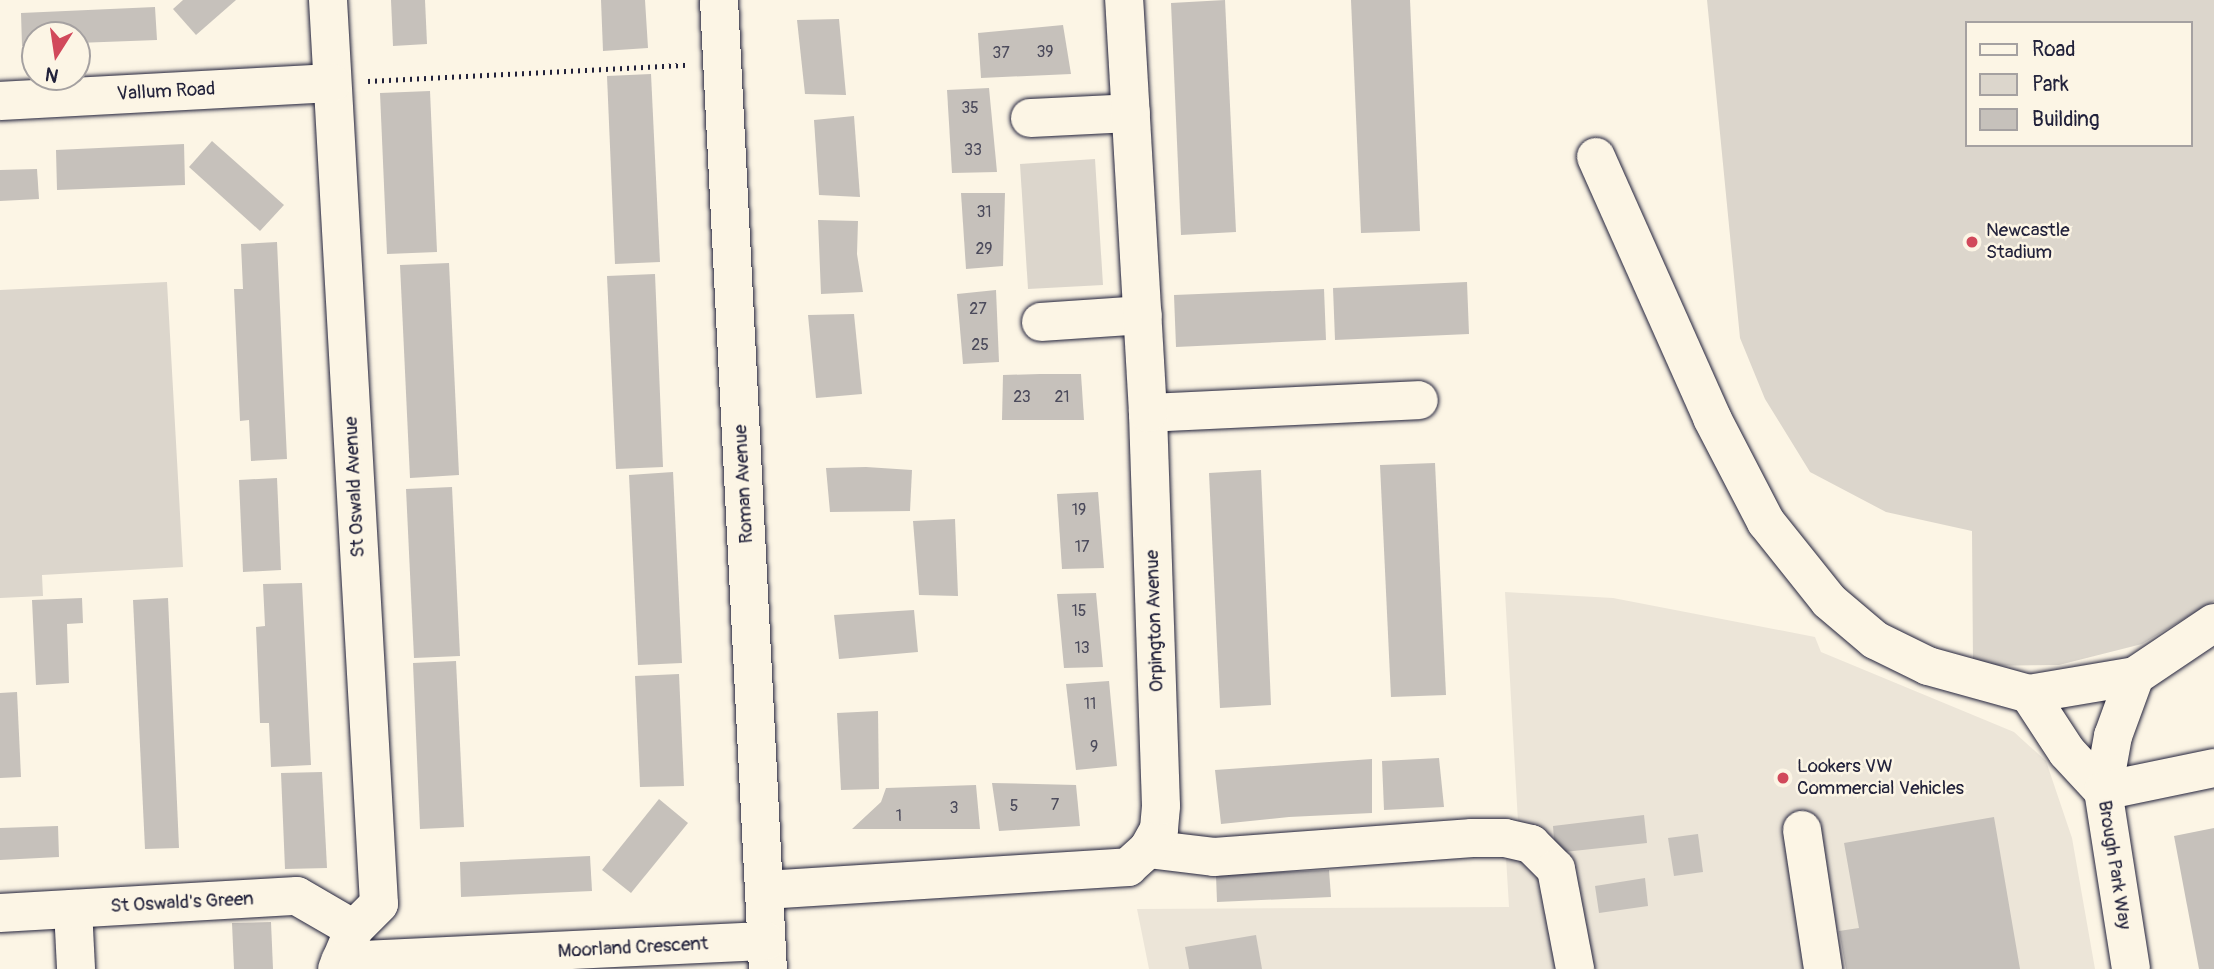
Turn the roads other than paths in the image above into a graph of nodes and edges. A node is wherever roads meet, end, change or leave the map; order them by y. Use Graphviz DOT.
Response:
graph roads {
  1 [pos="328,0"];
  2 [pos="719,0"];
  3 [pos="1125,0"];
  4 [pos="332,83"];
  5 [pos="0,101"];
  6 [pos="1131,113"];
  7 [pos="1030,118"];
  8 [pos="1596,157"];
  9 [pos="1143,314"];
  10 [pos="1041,321"];
  11 [pos="1419,400"];
  12 [pos="1148,413"];
  13 [pos="2214,623"];
  14 [pos="2135,676"];
  15 [pos="2029,694"];
  16 [pos="2214,768"];
  17 [pos="2103,791"];
  18 [pos="1802,830"];
  19 [pos="1148,849"];
  20 [pos="765,890"];
  21 [pos="73,909"];
  22 [pos="0,913"];
  23 [pos="344,953"];
  24 [pos="767,955"];
  25 [pos="76,969"];
  26 [pos="1575,969"];
  27 [pos="1822,969"];
  28 [pos="2131,969"];
  1 -- 4 [label="street, St Oswald Avenue"];
  2 -- 20 [label="street, Roman Avenue"];
  3 -- 6 [label="street, Orpington Avenue"];
  4 -- 5 [label="street, Vallum Road"];
  4 -- 23 [label="street, St Oswald Avenue"];
  6 -- 7 [label="street"];
  6 -- 9 [label="street, Orpington Avenue"];
  8 -- 15 [label="street"];
  9 -- 10 [label="street"];
  9 -- 12 [label="street, Orpington Avenue"];
  11 -- 12 [label="street"];
  12 -- 19 [label="street, Orpington Avenue"];
  13 -- 14 [label="street"];
  14 -- 15 [label="street"];
  14 -- 17 [label="street"];
  15 -- 17 [label="street"];
  16 -- 17 [label="street, Brough Park Way"];
  17 -- 28 [label="street, Brough Park Way"];
  18 -- 27 [label="street"];
  19 -- 20 [label="street"];
  19 -- 26 [label="street"];
  20 -- 24 [label="street, Roman Avenue"];
  21 -- 22 [label="street, St Oswald's Green"];
  21 -- 23 [label="street, St Oswald's Green"];
  21 -- 25 [label="street"];
  23 -- 24 [label="street, Moorland Crescent"];
}
